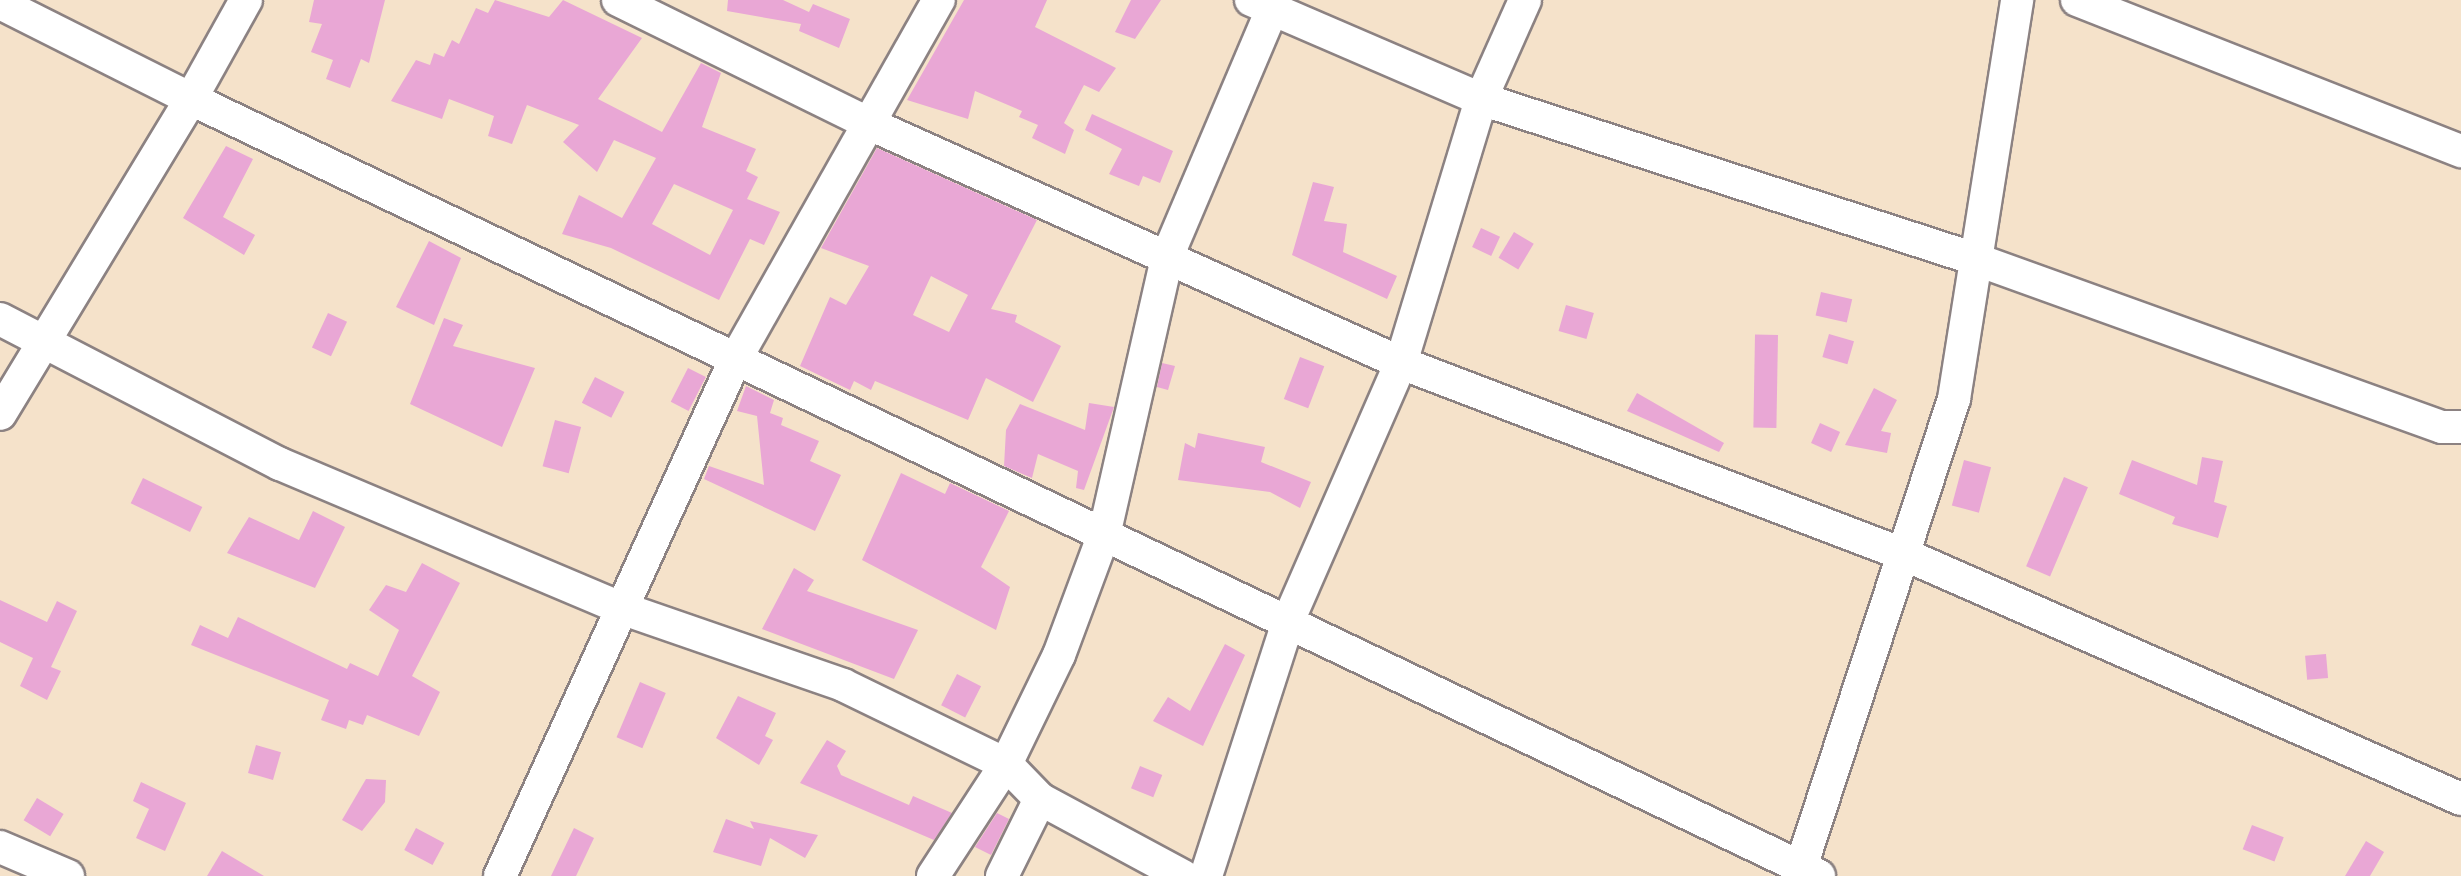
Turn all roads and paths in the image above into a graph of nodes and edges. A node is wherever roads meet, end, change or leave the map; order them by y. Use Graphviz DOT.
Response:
graph roads {
  1 [pos="246,0"];
  2 [pos="618,0"];
  3 [pos="939,0"];
  4 [pos="1525,0"];
  5 [pos="2017,0"];
  6 [pos="2077,0"];
  7 [pos="0,3"];
  8 [pos="1262,5"];
  9 [pos="191,99"];
  10 [pos="1481,99"];
  11 [pos="872,125"];
  12 [pos="2461,151"];
  13 [pos="1167,257"];
  14 [pos="1972,258"];
  15 [pos="0,319"];
  16 [pos="43,340"];
  17 [pos="735,360"];
  18 [pos="1401,363"];
  19 [pos="0,414"];
  20 [pos="2461,427"];
  21 [pos="1105,531"];
  22 [pos="1908,556"];
  23 [pos="624,609"];
  24 [pos="1289,619"];
  25 [pos="1006,764"];
  26 [pos="1040,799"];
  27 [pos="2461,799"];
  28 [pos="0,847"];
  29 [pos="1806,873"];
  30 [pos="68,876"];
  31 [pos="500,876"];
  32 [pos="933,876"];
  33 [pos="1002,876"];
  34 [pos="1183,876"];
  35 [pos="1206,876"];
  1 -- 9 [label="street"];
  2 -- 11 [label="street"];
  3 -- 11 [label="street"];
  4 -- 10 [label="street"];
  5 -- 14 [label="street"];
  6 -- 12 [label="street"];
  7 -- 9 [label="street"];
  8 -- 10 [label="street"];
  8 -- 13 [label="street"];
  9 -- 16 [label="street"];
  9 -- 17 [label="street"];
  10 -- 14 [label="street"];
  10 -- 18 [label="street"];
  11 -- 13 [label="street"];
  11 -- 17 [label="street"];
  13 -- 18 [label="street"];
  13 -- 21 [label="street"];
  14 -- 20 [label="street"];
  14 -- 22 [label="street"];
  15 -- 16 [label="street"];
  16 -- 19 [label="street"];
  16 -- 23 [label="street"];
  17 -- 21 [label="street"];
  17 -- 23 [label="street"];
  18 -- 22 [label="street"];
  18 -- 24 [label="street"];
  21 -- 24 [label="street"];
  21 -- 25 [label="street"];
  22 -- 27 [label="street"];
  22 -- 29 [label="street"];
  23 -- 25 [label="street"];
  23 -- 31 [label="street"];
  24 -- 29 [label="street"];
  24 -- 35 [label="street"];
  25 -- 26 [label="street"];
  25 -- 32 [label="street"];
  26 -- 33 [label="street"];
  26 -- 34 [label="street"];
  28 -- 30 [label="street"];
}
